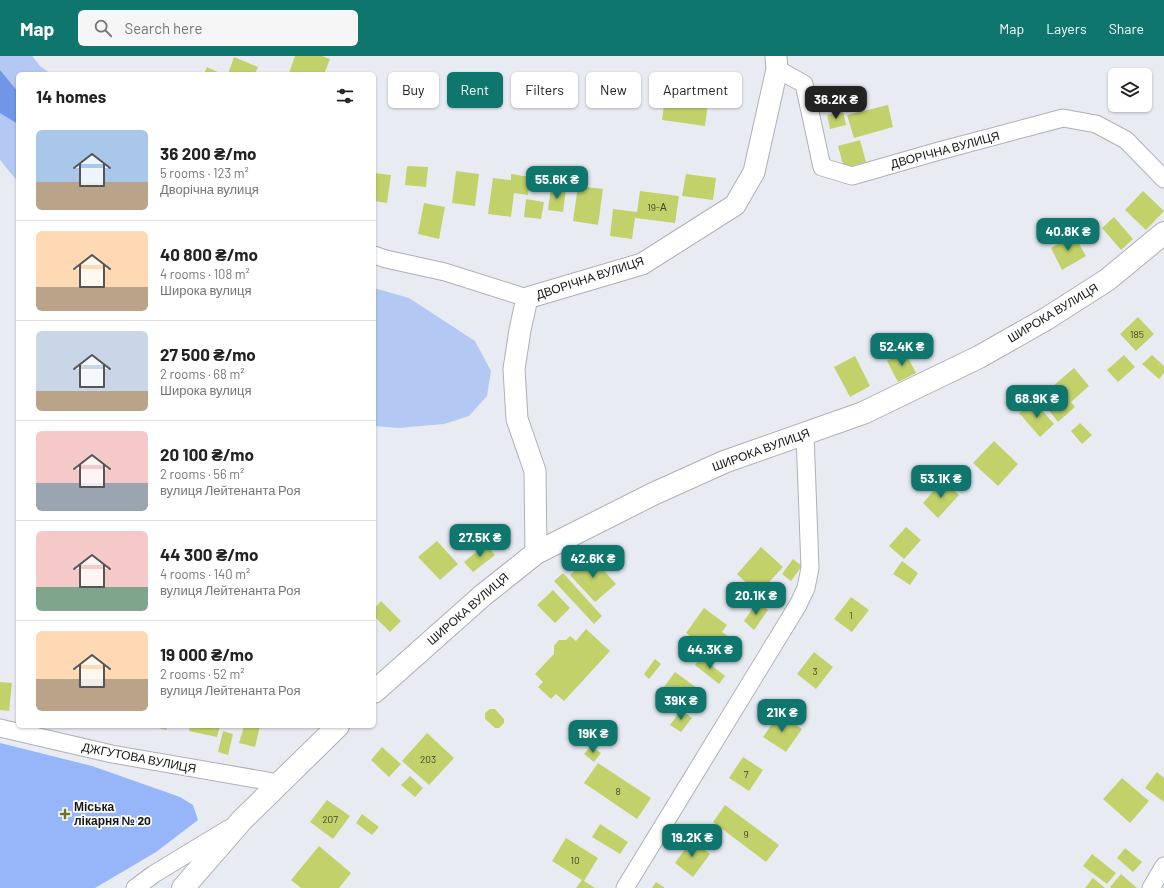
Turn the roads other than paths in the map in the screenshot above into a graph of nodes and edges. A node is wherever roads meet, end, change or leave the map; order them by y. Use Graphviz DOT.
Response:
graph roads {
  1 [pos="777,63"];
  2 [pos="1164,179"];
  3 [pos="1164,233"];
  4 [pos="376,256"];
  5 [pos="527,298"];
  6 [pos="805,434"];
  7 [pos="536,553"];
  8 [pos="376,690"];
  9 [pos="0,728"];
  10 [pos="336,728"];
  11 [pos="279,783"];
  12 [pos="242,820"];
  13 [pos="1164,866"];
  14 [pos="134,888"];
  15 [pos="183,888"];
  16 [pos="625,888"];
  17 [pos="1151,888"];
  1 -- 2 [label="street, ДВОРІЧНА ВУЛИЦЯ"];
  1 -- 5 [label="street, ДВОРІЧНА ВУЛИЦЯ"];
  3 -- 6 [label="main road, ШИРОКА ВУЛИЦЯ"];
  4 -- 5 [label="street, ДВОРІЧНА ВУЛИЦЯ"];
  5 -- 7 [label="street, ДВОРІЧНА ВУЛИЦЯ"];
  6 -- 7 [label="main road, ШИРОКА ВУЛИЦЯ"];
  6 -- 16 [label="street"];
  7 -- 8 [label="main road, ШИРОКА ВУЛИЦЯ"];
  9 -- 11 [label="street, ДЖГУТОВА ВУЛИЦЯ"];
  10 -- 11 [label="main road"];
  11 -- 12 [label="main road"];
  12 -- 14 [label="street"];
  12 -- 15 [label="main road"];
  13 -- 17 [label="street"];
}
